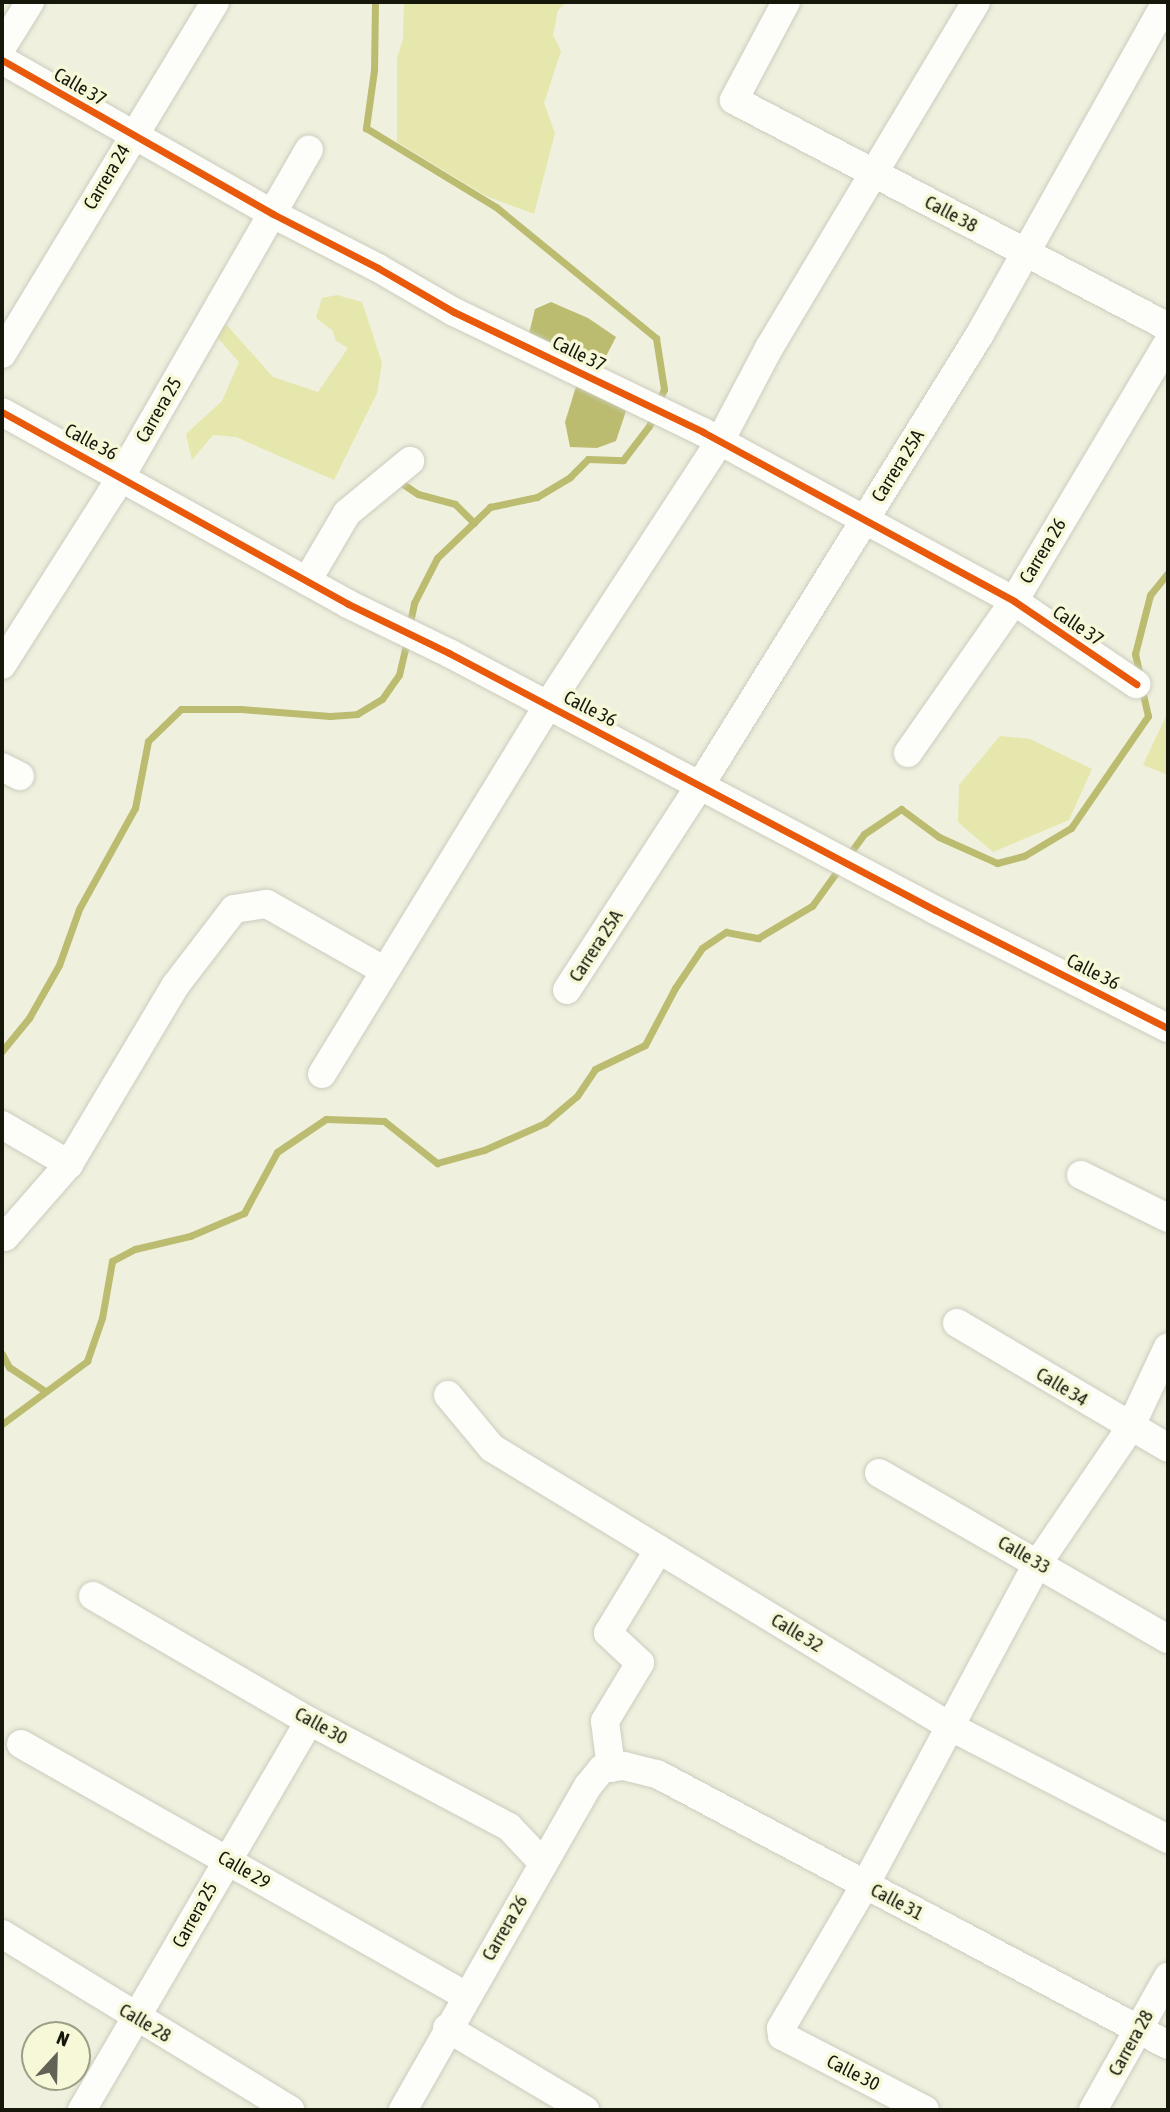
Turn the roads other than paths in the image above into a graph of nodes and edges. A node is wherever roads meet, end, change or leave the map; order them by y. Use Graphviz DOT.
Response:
graph roads {
  1 [pos="30,2"];
  2 [pos="215,2"];
  3 [pos="786,2"];
  4 [pos="976,2"];
  5 [pos="1166,2"];
  6 [pos="2,47"];
  7 [pos="2,60"];
  8 [pos="132,135"];
  9 [pos="309,150"];
  10 [pos="874,174"];
  11 [pos="273,214"];
  12 [pos="1026,254"];
  13 [pos="1168,327"];
  14 [pos="1168,343"];
  15 [pos="2,354"];
  16 [pos="2,412"];
  17 [pos="712,436"];
  18 [pos="410,461"];
  19 [pos="121,476"];
  20 [pos="864,520"];
  21 [pos="307,581"];
  22 [pos="1014,601"];
  23 [pos="2,665"];
  24 [pos="1136,684"];
  25 [pos="548,705"];
  26 [pos="908,753"];
  27 [pos="701,784"];
  28 [pos="383,970"];
  29 [pos="567,990"];
  30 [pos="1168,1028"];
  31 [pos="322,1074"];
  32 [pos="2,1125"];
  33 [pos="69,1164"];
  34 [pos="1081,1175"];
  35 [pos="1168,1218"];
  36 [pos="5,1237"];
  37 [pos="957,1323"];
  38 [pos="1168,1347"];
  39 [pos="448,1395"];
  40 [pos="1130,1427"];
  41 [pos="1168,1448"];
  42 [pos="879,1473"];
  43 [pos="659,1549"];
  44 [pos="1038,1563"];
  45 [pos="93,1595"];
  46 [pos="1168,1639"];
  47 [pos="309,1720"];
  48 [pos="951,1727"];
  49 [pos="21,1744"];
  50 [pos="617,1767"];
  51 [pos="1168,1839"];
  52 [pos="227,1860"];
  53 [pos="543,1863"];
  54 [pos="865,1885"];
  55 [pos="2,1934"];
  56 [pos="1168,1977"];
  57 [pos="466,1996"];
  58 [pos="137,2019"];
  59 [pos="447,2028"];
  60 [pos="1138,2029"];
  61 [pos="1168,2045"];
  62 [pos="82,2110"];
  63 [pos="290,2110"];
  64 [pos="403,2110"];
  65 [pos="585,2110"];
  66 [pos="925,2110"];
  67 [pos="1093,2110"];
  1 -- 6 [label="street"];
  2 -- 8 [label="street, Carrera 24"];
  3 -- 10 [label="street, Calle 38"];
  4 -- 10 [label="street"];
  5 -- 12 [label="street, Carrera 25A"];
  7 -- 8 [label="street, Calle 37"];
  8 -- 11 [label="street, Calle 37"];
  8 -- 15 [label="street, Carrera 24"];
  9 -- 11 [label="street, Carrera 25"];
  10 -- 12 [label="street, Calle 38"];
  10 -- 17 [label="street"];
  11 -- 17 [label="street, Calle 37"];
  11 -- 19 [label="street, Carrera 25"];
  12 -- 13 [label="street, Calle 38"];
  12 -- 20 [label="street, Carrera 25A"];
  14 -- 22 [label="street, Carrera 26"];
  16 -- 19 [label="street, Calle 36"];
  17 -- 20 [label="street, Calle 37"];
  17 -- 25 [label="street"];
  18 -- 21 [label="street"];
  19 -- 21 [label="street, Calle 36"];
  19 -- 23 [label="street, Carrera 25"];
  20 -- 22 [label="street, Calle 37"];
  20 -- 27 [label="street, Carrera 25A"];
  21 -- 25 [label="street, Calle 36"];
  22 -- 24 [label="street, Calle 37"];
  22 -- 26 [label="street, Carrera 26"];
  25 -- 27 [label="street, Calle 36"];
  25 -- 28 [label="street"];
  27 -- 29 [label="street, Carrera 25A"];
  27 -- 30 [label="street, Calle 36"];
  28 -- 31 [label="street"];
  28 -- 33 [label="street"];
  32 -- 33 [label="street"];
  33 -- 36 [label="street"];
  34 -- 35 [label="street"];
  37 -- 40 [label="street, Calle 34"];
  38 -- 40 [label="street"];
  39 -- 43 [label="street, Calle 32"];
  40 -- 41 [label="street, Calle 34"];
  40 -- 44 [label="street"];
  42 -- 44 [label="street, Calle 33"];
  43 -- 48 [label="street, Calle 32"];
  43 -- 50 [label="street"];
  44 -- 46 [label="street, Calle 33"];
  44 -- 48 [label="street"];
  45 -- 47 [label="street, Calle 30"];
  47 -- 52 [label="street, Carrera 25"];
  47 -- 53 [label="street, Calle 30"];
  48 -- 51 [label="street, Calle 32"];
  48 -- 54 [label="street"];
  49 -- 52 [label="street, Calle 29"];
  50 -- 53 [label="street, Carrera 26"];
  50 -- 54 [label="street, Calle 31"];
  52 -- 57 [label="street, Calle 29"];
  52 -- 58 [label="street, Carrera 25"];
  53 -- 57 [label="street, Carrera 26"];
  54 -- 60 [label="street, Calle 31"];
  54 -- 66 [label="street, Calle 30"];
  55 -- 58 [label="street, Calle 28"];
  56 -- 60 [label="street, Carrera 28"];
  57 -- 59 [label="street, Carrera 26"];
  58 -- 62 [label="street, Carrera 25"];
  58 -- 63 [label="street, Calle 28"];
  59 -- 64 [label="street, Carrera 26"];
  59 -- 65 [label="street"];
  60 -- 61 [label="street, Calle 31"];
  60 -- 67 [label="street, Carrera 28"];
}
